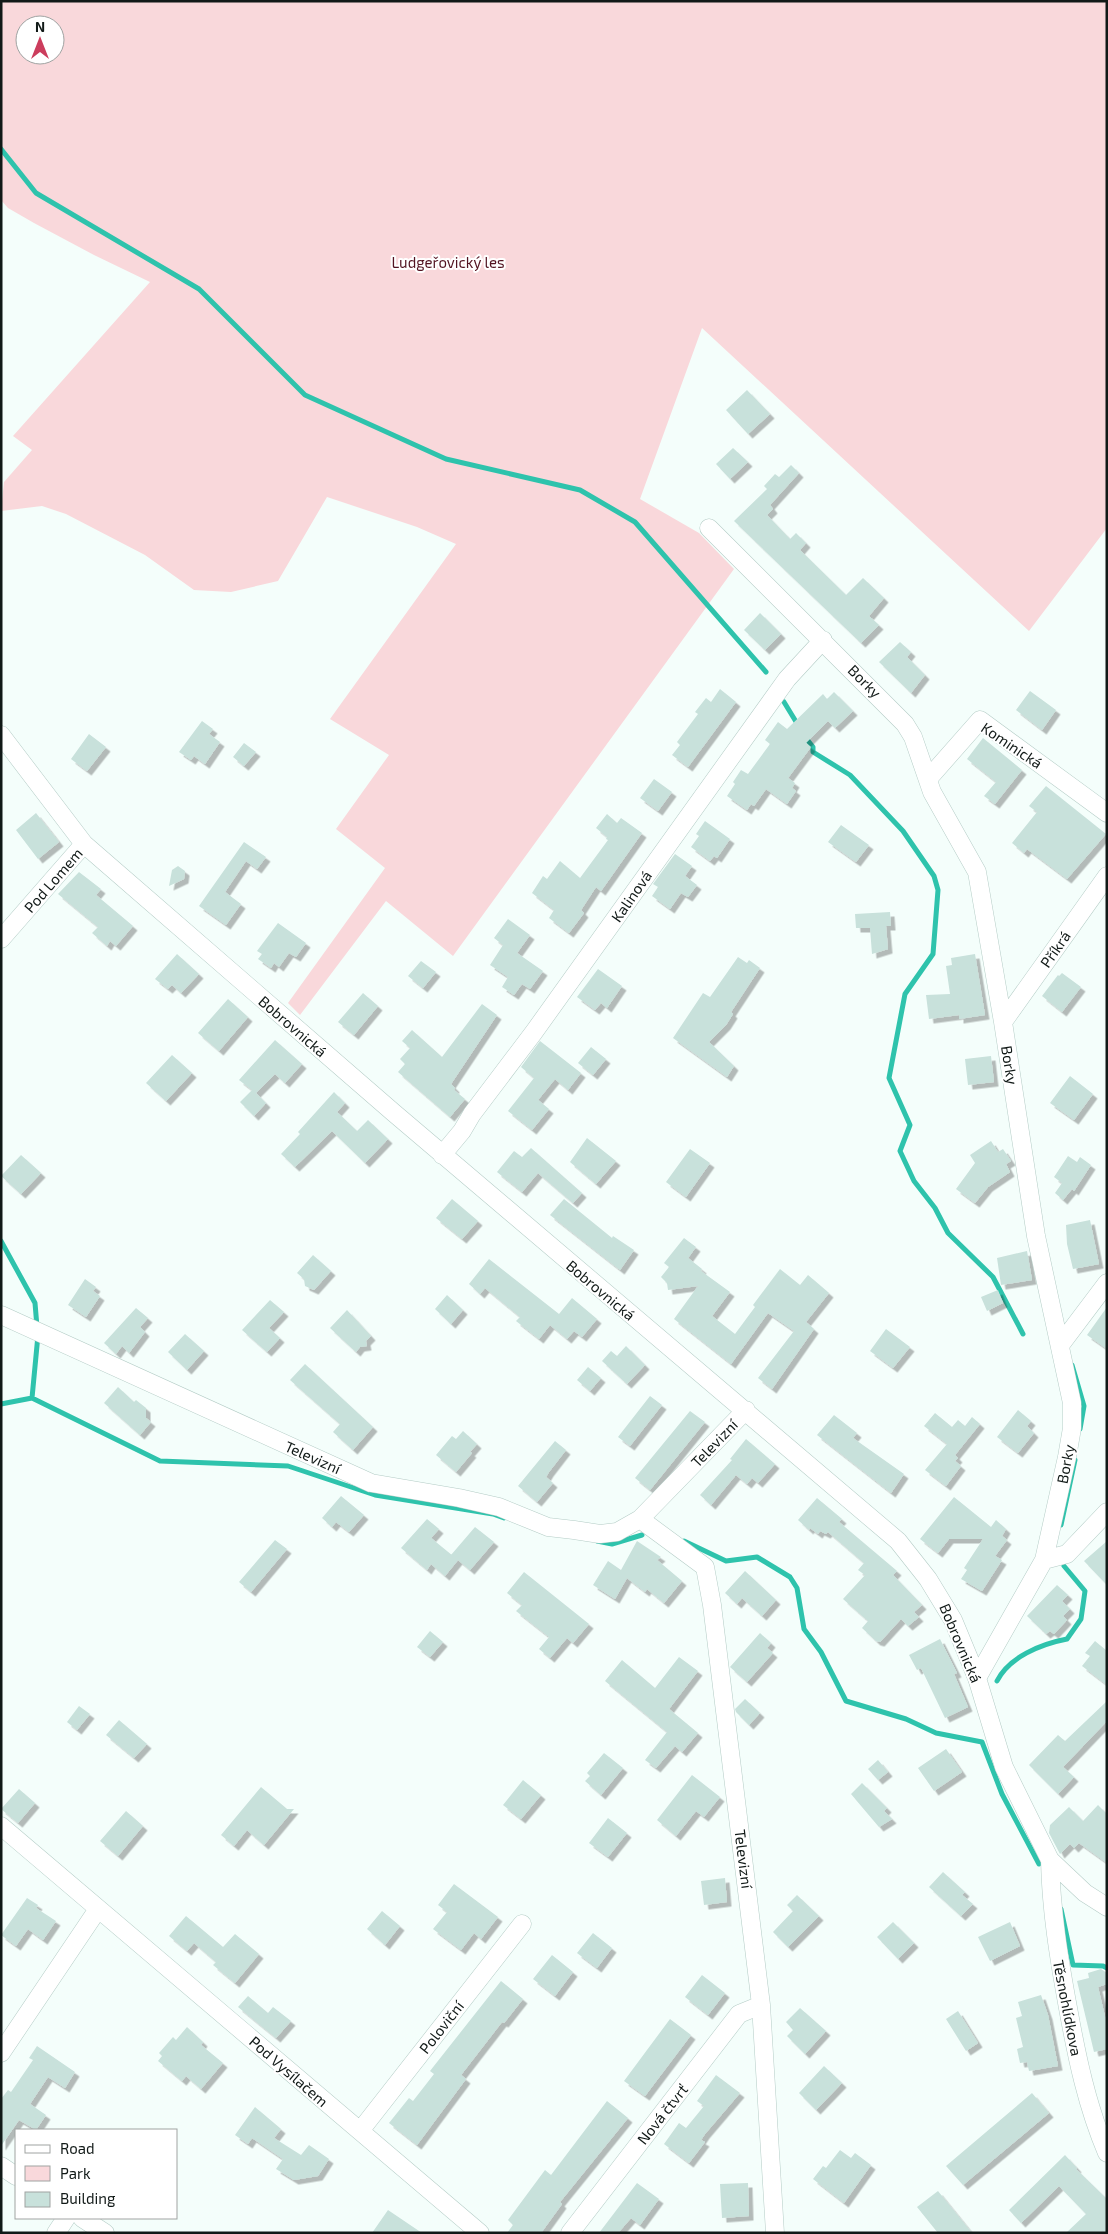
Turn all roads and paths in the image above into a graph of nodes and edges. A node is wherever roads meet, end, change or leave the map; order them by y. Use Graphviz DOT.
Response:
graph roads {
  1 [pos="709,528"];
  2 [pos="822,640"];
  3 [pos="1,735"];
  4 [pos="928,779"];
  5 [pos="1107,813"];
  6 [pos="84,844"];
  7 [pos="1107,876"];
  8 [pos="1,939"];
  9 [pos="1003,1022"];
  10 [pos="442,1155"];
  11 [pos="1107,1283"];
  12 [pos="1,1315"];
  13 [pos="1061,1344"];
  14 [pos="746,1410"];
  15 [pos="1107,1512"];
  16 [pos="640,1519"];
  17 [pos="1044,1560"];
  18 [pos="977,1678"];
  19 [pos="1,1826"];
  20 [pos="1050,1860"];
  21 [pos="1107,1907"];
  22 [pos="98,1909"];
  23 [pos="522,1924"];
  24 [pos="761,2005"];
  25 [pos="1,2053"];
  26 [pos="360,2131"];
  27 [pos="1107,2153"];
  28 [pos="1,2166"];
  29 [pos="15,2175"];
  30 [pos="65,2219"];
  31 [pos="84,2219"];
  32 [pos="56,2233"];
  33 [pos="105,2233"];
  34 [pos="480,2233"];
  35 [pos="570,2233"];
  36 [pos="775,2233"];
  1 -- 2 [label="street, Borky"];
  2 -- 4 [label="street, Borky"];
  2 -- 10 [label="street, Kalinová"];
  3 -- 6 [label="street, Bobrovnická"];
  4 -- 5 [label="street, Kominická"];
  4 -- 9 [label="street, Borky"];
  6 -- 8 [label="street, Pod Lomem"];
  6 -- 10 [label="street, Bobrovnická"];
  7 -- 9 [label="street, Příkrá"];
  9 -- 13 [label="street, Borky"];
  10 -- 14 [label="street, Bobrovnická"];
  11 -- 13 [label="street"];
  12 -- 16 [label="street, Televizní"];
  13 -- 17 [label="street, Borky"];
  14 -- 16 [label="street, Televizní"];
  14 -- 18 [label="street, Bobrovnická"];
  15 -- 17 [label="street"];
  16 -- 24 [label="street, Televizní"];
  17 -- 18 [label="street, Borky"];
  18 -- 20 [label="street, Bobrovnická"];
  19 -- 22 [label="street, Pod Vysílačem"];
  20 -- 21 [label="street, Bobrovnická"];
  20 -- 27 [label="street, Těsnohlídkova"];
  22 -- 25 [label="street"];
  22 -- 26 [label="street, Pod Vysílačem"];
  23 -- 26 [label="street, Poloviční"];
  24 -- 35 [label="street, Nová čtvrť"];
  24 -- 36 [label="street, Televizní"];
  26 -- 34 [label="street, Pod Vysílačem"];
  28 -- 29 [label="street"];
  30 -- 32 [label="street"];
  31 -- 33 [label="street"];
}
